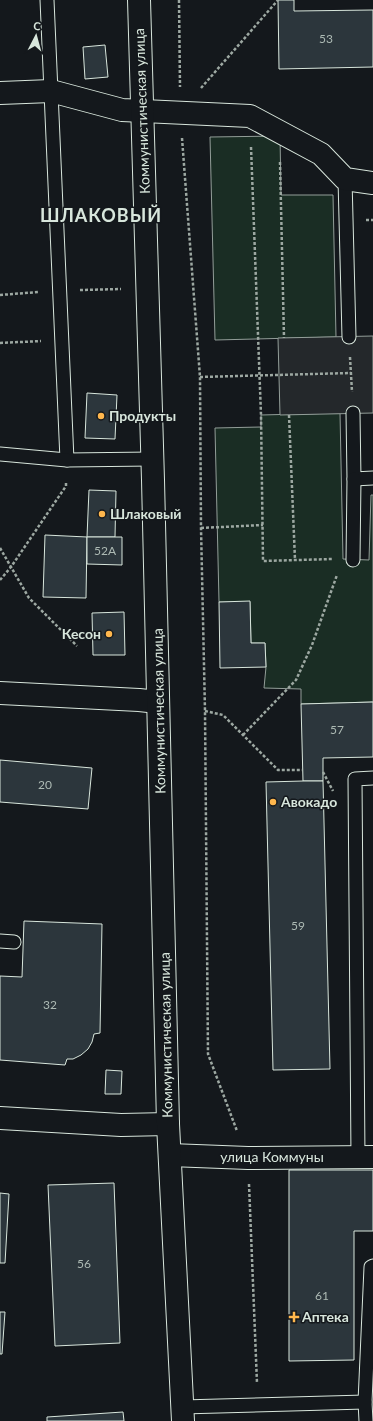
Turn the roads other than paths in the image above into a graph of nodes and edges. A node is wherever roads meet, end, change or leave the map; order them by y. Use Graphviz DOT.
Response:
graph roads {
  1 [pos="47,0"];
  2 [pos="139,0"];
  3 [pos="51,91"];
  4 [pos="0,93"];
  5 [pos="142,110"];
  6 [pos="345,179"];
  7 [pos="373,183"];
  8 [pos="349,336"];
  9 [pos="353,413"];
  10 [pos="0,454"];
  11 [pos="152,459"];
  12 [pos="67,460"];
  13 [pos="373,478"];
  14 [pos="354,479"];
  15 [pos="353,560"];
  16 [pos="0,693"];
  17 [pos="158,702"];
  18 [pos="373,778"];
  19 [pos="0,941"];
  20 [pos="14,942"];
  21 [pos="0,1118"];
  22 [pos="168,1124"];
  23 [pos="170,1155"];
  24 [pos="365,1157"];
  25 [pos="373,1266"];
  26 [pos="365,1402"];
  27 [pos="183,1414"];
  28 [pos="366,1421"];
  1 -- 3 [label="lane"];
  2 -- 5 [label="main road, Коммунистическая улица"];
  3 -- 4 [label="main road"];
  3 -- 5 [label="main road"];
  3 -- 12 [label="lane"];
  5 -- 6 [label="main road"];
  5 -- 11 [label="main road, Коммунистическая улица"];
  6 -- 7 [label="main road"];
  6 -- 8 [label="lane"];
  9 -- 14 [label="lane"];
  10 -- 12 [label="lane"];
  11 -- 12 [label="lane"];
  11 -- 17 [label="main road, Коммунистическая улица"];
  13 -- 14 [label="lane"];
  14 -- 15 [label="lane"];
  16 -- 17 [label="main road"];
  17 -- 22 [label="main road, Коммунистическая улица"];
  18 -- 24 [label="lane"];
  19 -- 20 [label="lane"];
  21 -- 22 [label="main road"];
  22 -- 23 [label="main road, Коммунистическая улица"];
  23 -- 24 [label="main road, улица Коммуны"];
  23 -- 27 [label="main road, Коммунистическая улица"];
  25 -- 26 [label="lane"];
  26 -- 27 [label="lane"];
  26 -- 28 [label="lane"];
}
